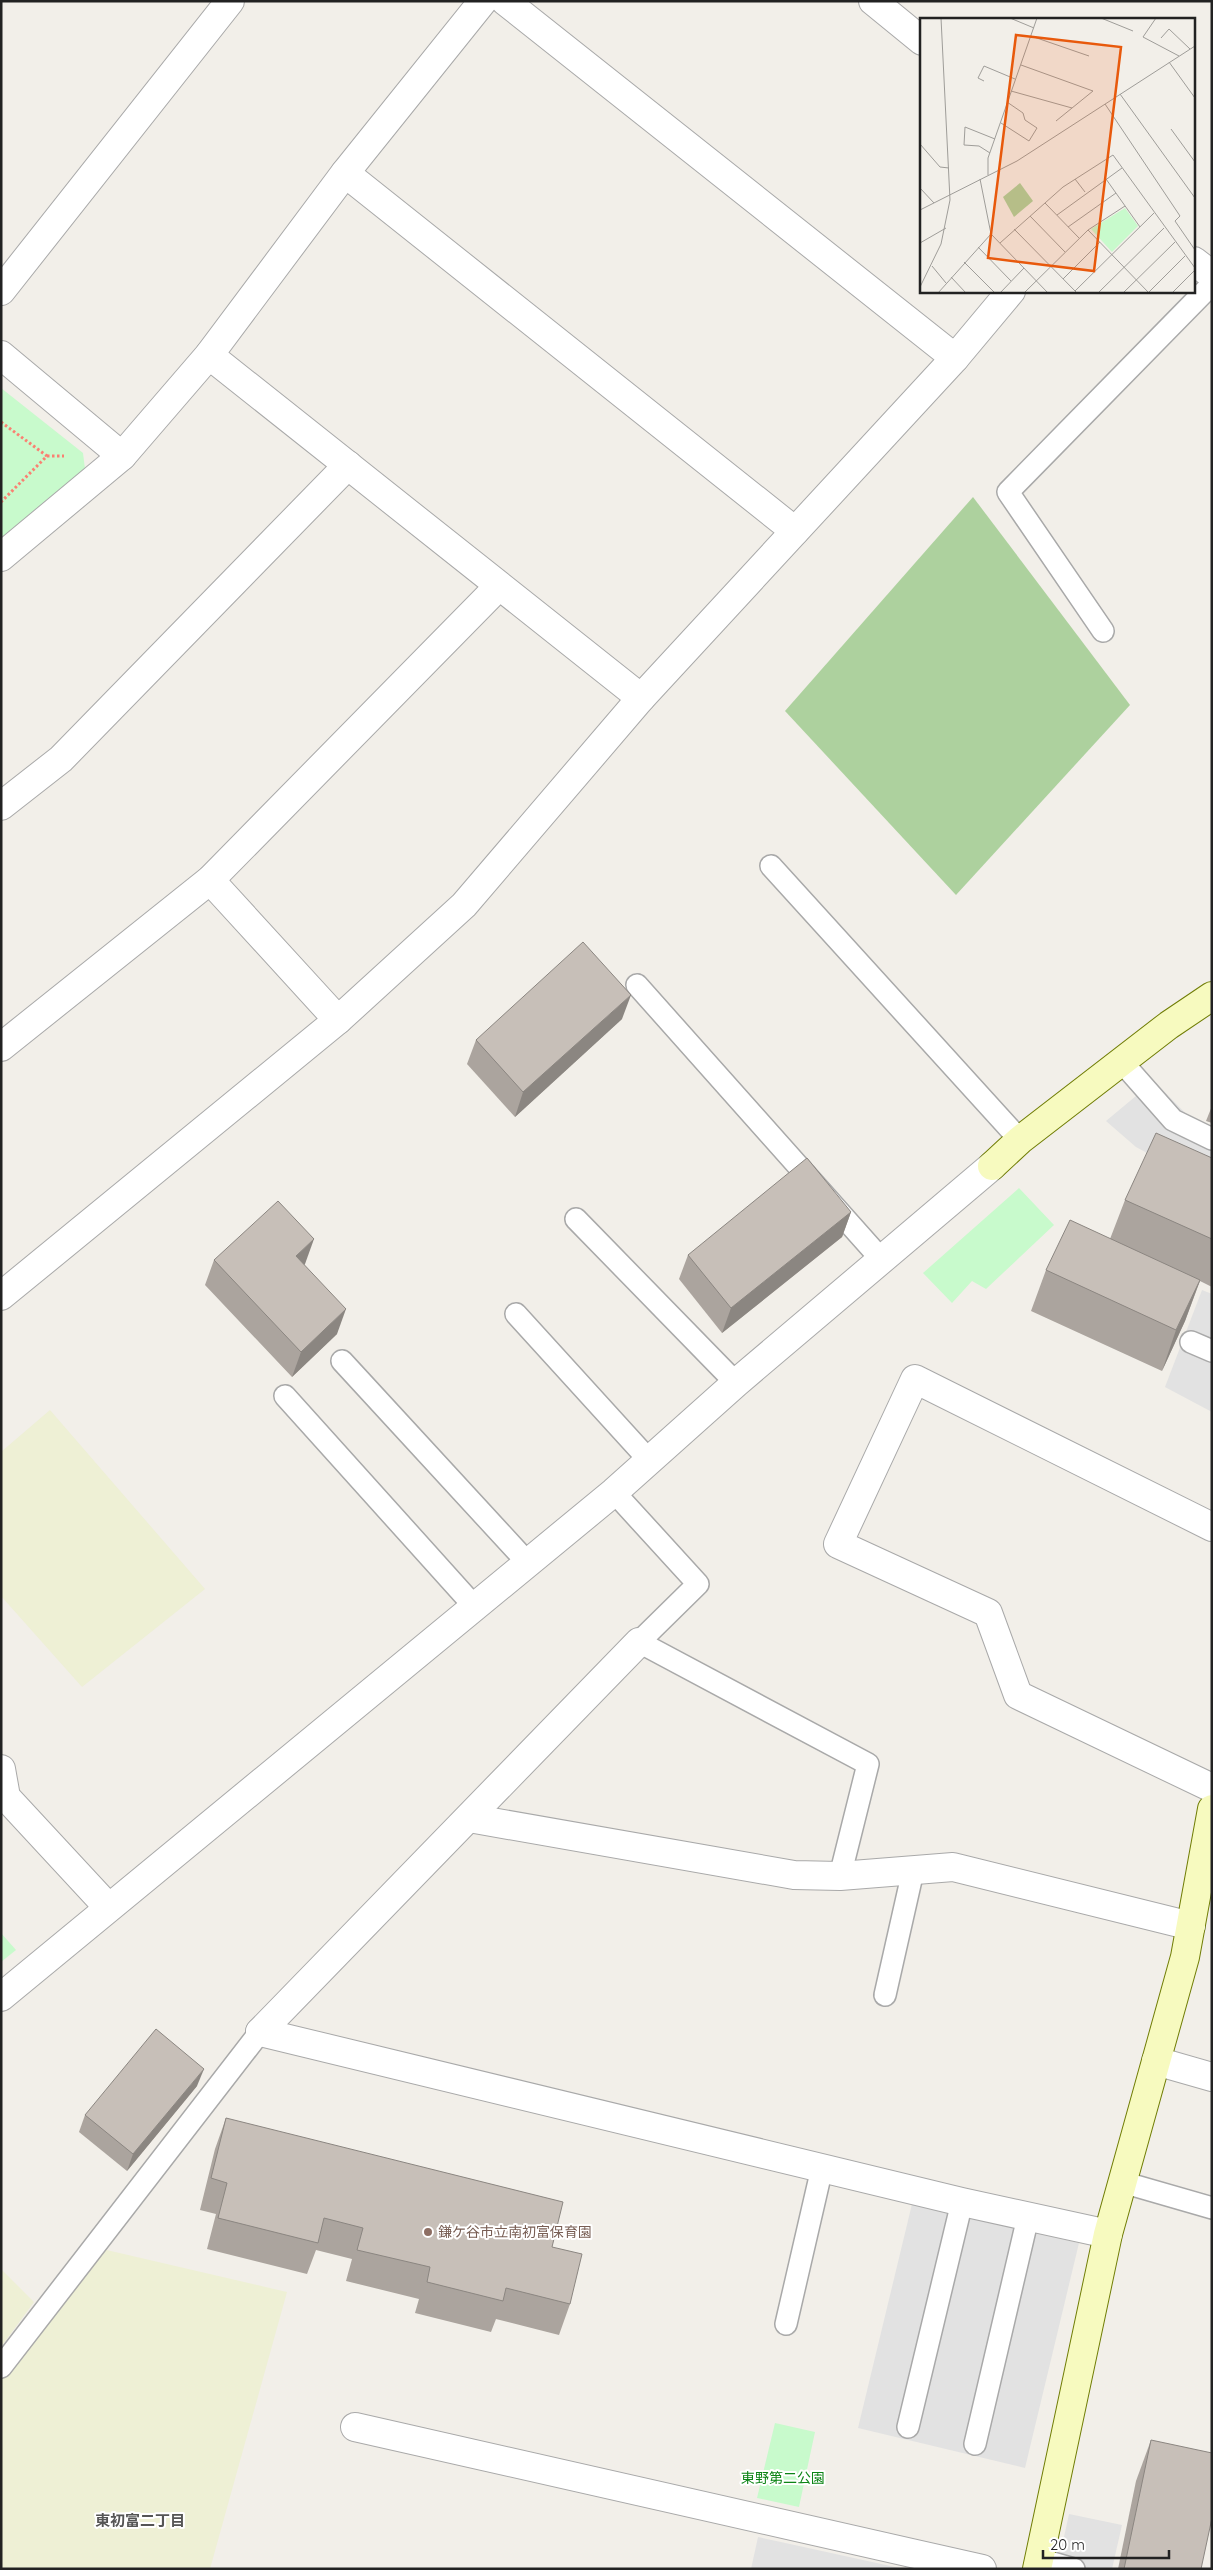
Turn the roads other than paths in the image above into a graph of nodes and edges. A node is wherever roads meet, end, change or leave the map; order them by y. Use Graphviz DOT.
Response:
graph roads {
  1 [pos="230,1"];
  2 [pos="482,1"];
  3 [pos="505,1"];
  4 [pos="873,1"];
  5 [pos="920,39"];
  6 [pos="345,173"];
  7 [pos="1196,263"];
  8 [pos="1212,276"];
  9 [pos="1212,284"];
  10 [pos="1,291"];
  11 [pos="1010,292"];
  12 [pos="1,355"];
  13 [pos="209,355"];
  14 [pos="955,358"];
  15 [pos="122,456"];
  16 [pos="348,465"];
  17 [pos="795,531"];
  18 [pos="1,557"];
  19 [pos="498,586"];
  20 [pos="1103,631"];
  21 [pos="640,698"];
  22 [pos="1,806"];
  23 [pos="771,866"];
  24 [pos="210,880"];
  25 [pos="637,985"];
  26 [pos="1212,996"];
  27 [pos="338,1020"];
  28 [pos="1,1047"];
  29 [pos="1121,1061"];
  30 [pos="1212,1139"];
  31 [pos="1020,1140"];
  32 [pos="576,1219"];
  33 [pos="881,1259"];
  34 [pos="1,1296"];
  35 [pos="516,1314"];
  36 [pos="1191,1342"];
  37 [pos="1212,1351"];
  38 [pos="342,1361"];
  39 [pos="736,1383"];
  40 [pos="285,1396"];
  41 [pos="648,1459"];
  42 [pos="614,1492"];
  43 [pos="1212,1527"];
  44 [pos="527,1562"];
  45 [pos="474,1606"];
  46 [pos="639,1642"];
  47 [pos="1,1768"];
  48 [pos="1212,1788"];
  49 [pos="1212,1809"];
  50 [pos="469,1818"];
  51 [pos="913,1870"];
  52 [pos="840,1876"];
  53 [pos="108,1907"];
  54 [pos="1191,1926"];
  55 [pos="885,1995"];
  56 [pos="1,1997"];
  57 [pos="260,2032"];
  58 [pos="1156,2061"];
  59 [pos="1212,2077"];
  60 [pos="822,2168"];
  61 [pos="1122,2182"];
  62 [pos="962,2202"];
  63 [pos="1212,2208"];
  64 [pos="1028,2217"];
  65 [pos="1108,2234"];
  66 [pos="786,2324"];
  67 [pos="1,2367"];
  68 [pos="355,2427"];
  69 [pos="908,2427"];
  70 [pos="975,2444"];
  71 [pos="1038,2564"];
  72 [pos="982,2569"];
  73 [pos="1074,2569"];
  1 -- 10 [label="street"];
  2 -- 6 [label="street"];
  3 -- 14 [label="street"];
  4 -- 5 [label="street"];
  6 -- 13 [label="street"];
  6 -- 17 [label="street"];
  7 -- 8 [label="street"];
  9 -- 20 [label="lane"];
  11 -- 14 [label="street"];
  12 -- 15 [label="street"];
  13 -- 15 [label="street"];
  13 -- 16 [label="street"];
  14 -- 17 [label="street"];
  15 -- 18 [label="street"];
  16 -- 19 [label="street"];
  16 -- 22 [label="street"];
  17 -- 21 [label="street"];
  19 -- 21 [label="street"];
  19 -- 24 [label="street"];
  21 -- 27 [label="street"];
  23 -- 31 [label="lane"];
  24 -- 27 [label="street"];
  24 -- 28 [label="street"];
  25 -- 33 [label="lane"];
  26 -- 29 [label="street"];
  27 -- 34 [label="street"];
  29 -- 30 [label="lane"];
  29 -- 31 [label="street"];
  31 -- 33 [label="street"];
  32 -- 39 [label="lane"];
  33 -- 39 [label="street"];
  35 -- 41 [label="lane"];
  36 -- 37 [label="lane"];
  38 -- 44 [label="lane"];
  39 -- 41 [label="street"];
  40 -- 45 [label="lane"];
  41 -- 42 [label="street"];
  42 -- 44 [label="street"];
  42 -- 46 [label="lane"];
  43 -- 48 [label="street"];
  44 -- 45 [label="street"];
  45 -- 53 [label="street"];
  46 -- 50 [label="street"];
  46 -- 52 [label="lane"];
  47 -- 53 [label="street"];
  49 -- 54 [label="street"];
  50 -- 52 [label="street"];
  50 -- 57 [label="street"];
  51 -- 52 [label="street"];
  51 -- 54 [label="street"];
  51 -- 55 [label="lane"];
  53 -- 56 [label="street"];
  54 -- 58 [label="street"];
  57 -- 60 [label="street"];
  57 -- 67 [label="lane"];
  58 -- 59 [label="street"];
  58 -- 61 [label="street"];
  60 -- 62 [label="street"];
  60 -- 66 [label="lane"];
  61 -- 63 [label="lane"];
  61 -- 65 [label="street"];
  62 -- 64 [label="street"];
  62 -- 69 [label="lane"];
  64 -- 65 [label="street"];
  64 -- 70 [label="lane"];
  65 -- 71 [label="street"];
  68 -- 72 [label="street"];
  71 -- 73 [label="lane"];
}
